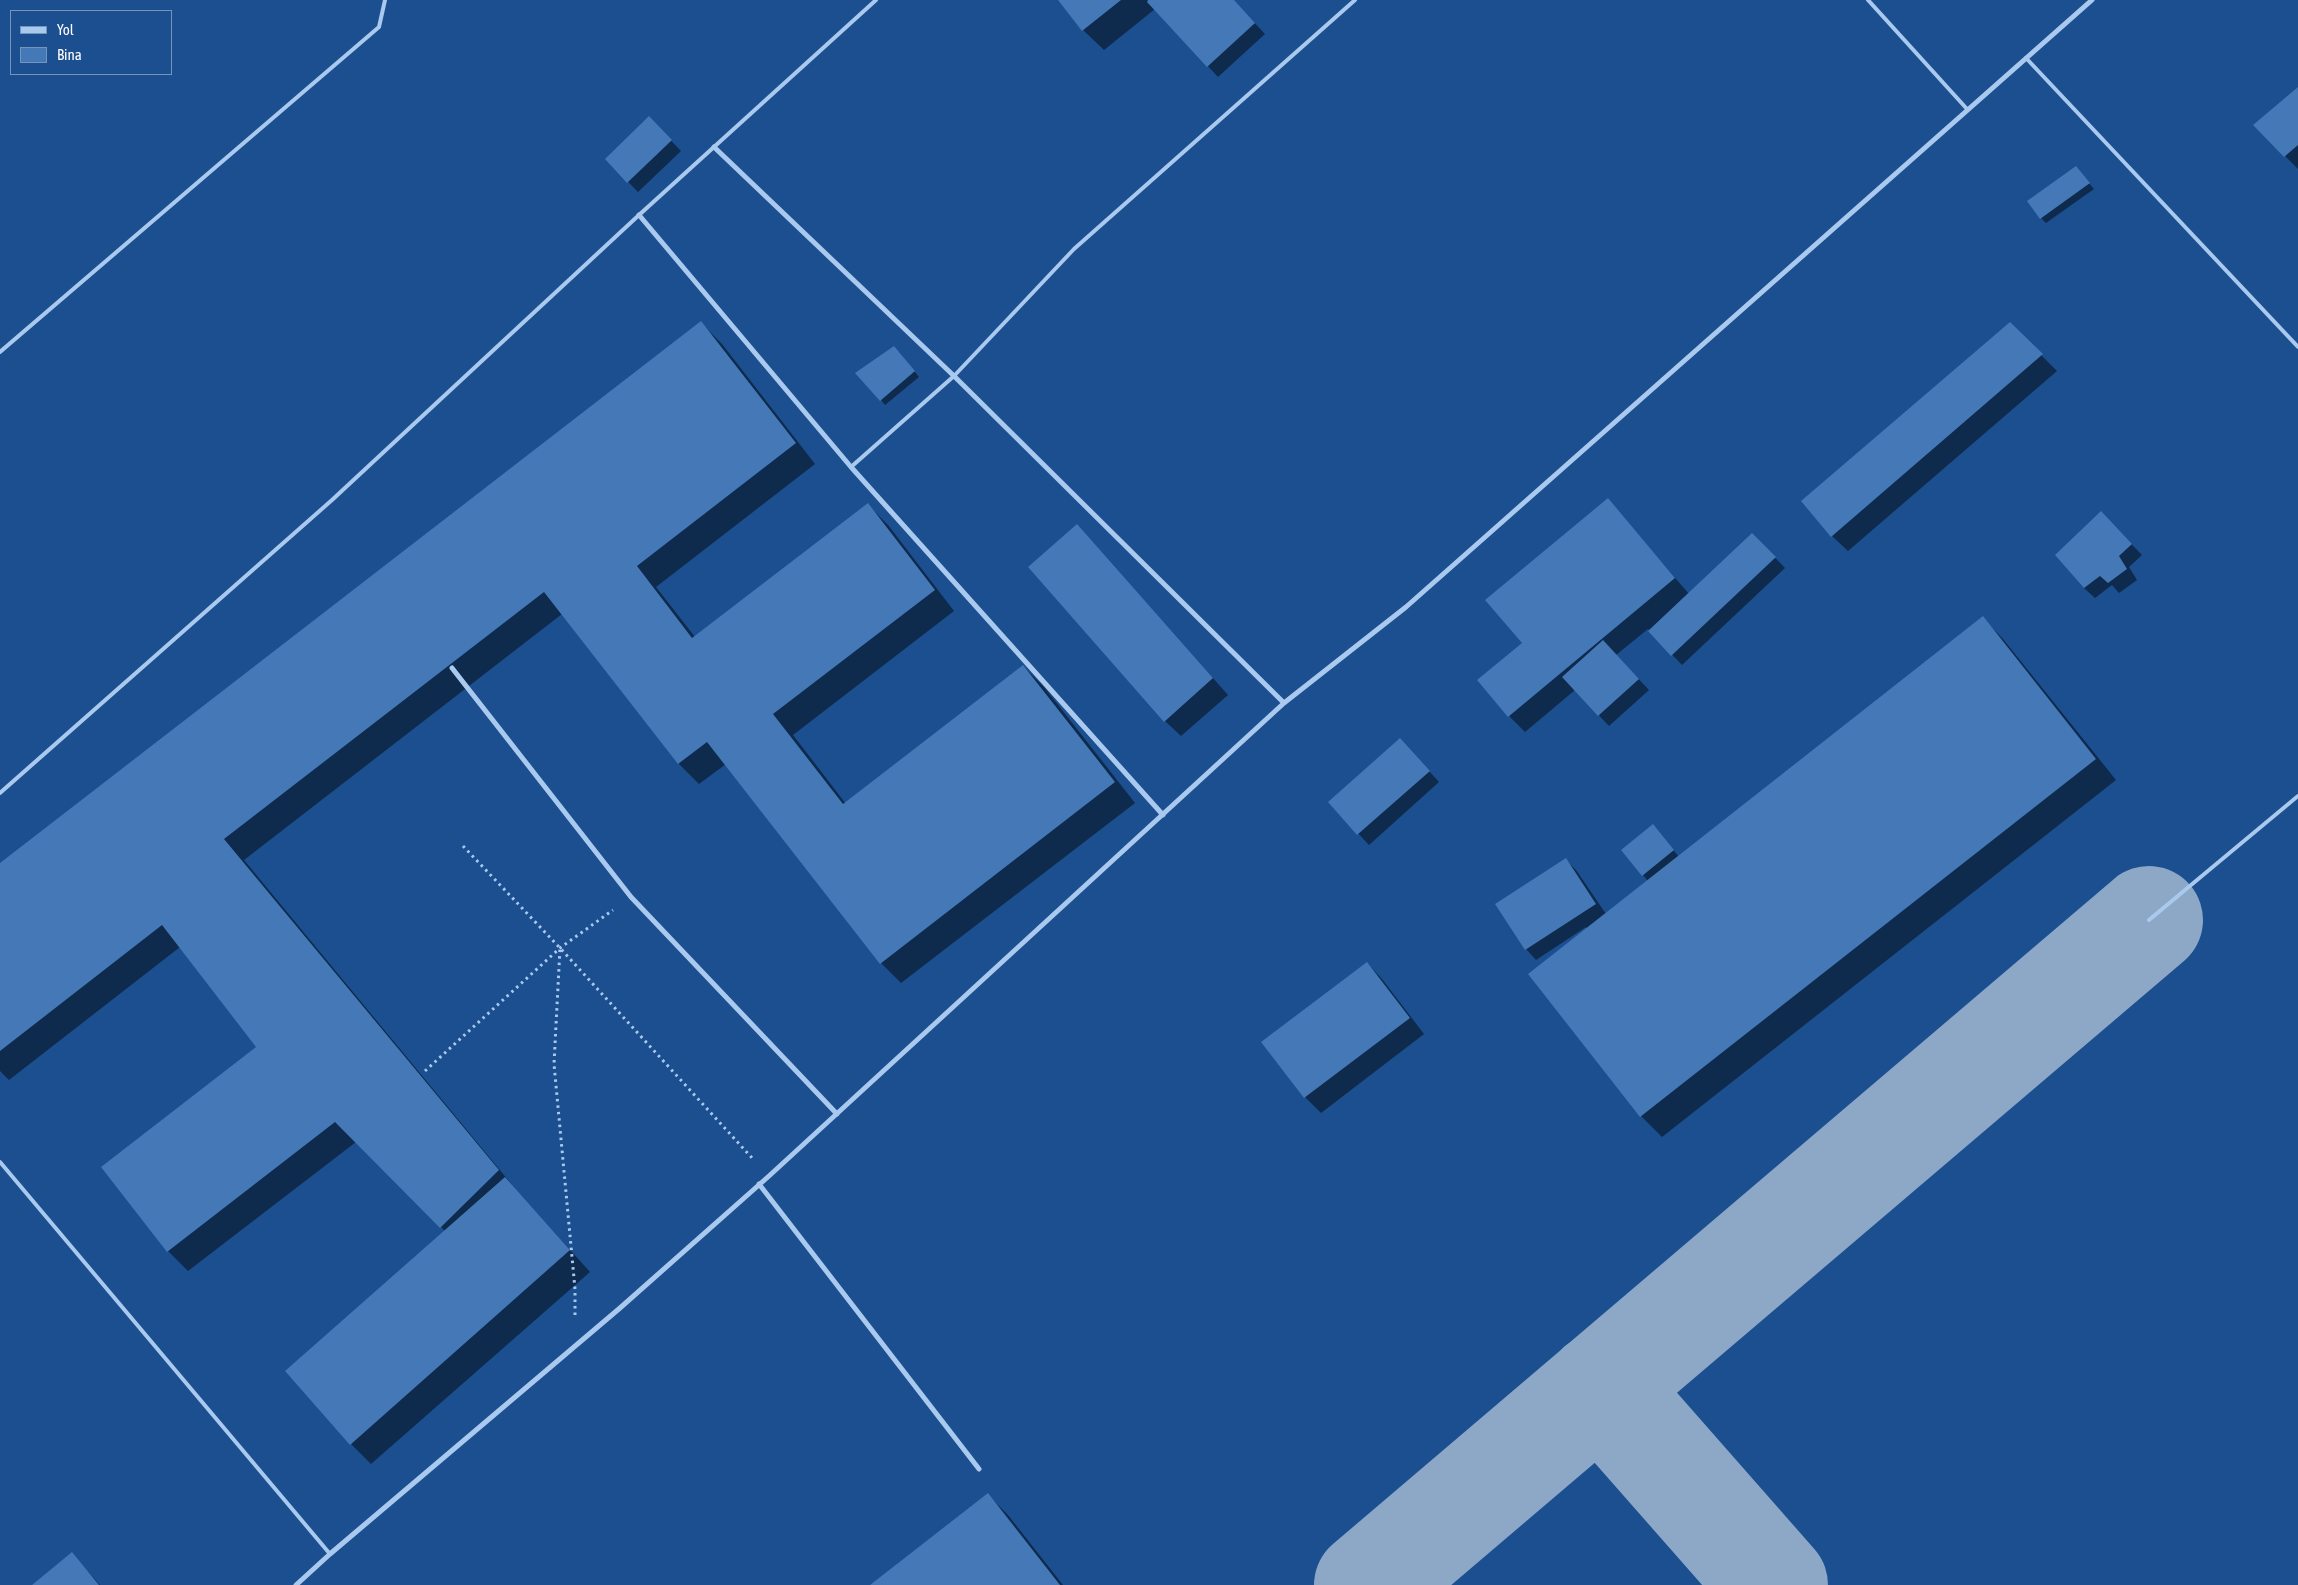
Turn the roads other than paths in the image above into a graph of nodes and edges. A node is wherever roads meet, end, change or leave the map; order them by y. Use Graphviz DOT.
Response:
graph roads {
  1 [pos="384,0"];
  2 [pos="876,0"];
  3 [pos="1354,0"];
  4 [pos="1868,0"];
  5 [pos="2092,0"];
  6 [pos="2026,58"];
  7 [pos="1967,109"];
  8 [pos="714,147"];
  9 [pos="638,215"];
  10 [pos="2298,346"];
  11 [pos="0,352"];
  12 [pos="954,376"];
  13 [pos="851,468"];
  14 [pos="452,668"];
  15 [pos="1284,703"];
  16 [pos="0,793"];
  17 [pos="2298,796"];
  18 [pos="1163,814"];
  19 [pos="2149,920"];
  20 [pos="837,1114"];
  21 [pos="0,1162"];
  22 [pos="759,1184"];
  23 [pos="979,1468"];
  24 [pos="330,1554"];
  25 [pos="296,1585"];
  1 -- 11 [label="lane"];
  2 -- 8 [label="lane"];
  3 -- 12 [label="lane"];
  4 -- 7 [label="lane"];
  5 -- 6 [label="street"];
  6 -- 7 [label="street"];
  6 -- 10 [label="lane"];
  7 -- 15 [label="street"];
  8 -- 9 [label="lane"];
  8 -- 12 [label="street"];
  9 -- 13 [label="street"];
  9 -- 16 [label="lane"];
  12 -- 13 [label="lane"];
  12 -- 15 [label="street"];
  13 -- 18 [label="street"];
  14 -- 20 [label="street"];
  15 -- 18 [label="street"];
  17 -- 19 [label="lane"];
  18 -- 20 [label="street"];
  20 -- 22 [label="street"];
  21 -- 24 [label="lane"];
  22 -- 23 [label="street"];
  22 -- 24 [label="street"];
  24 -- 25 [label="street"];
}
